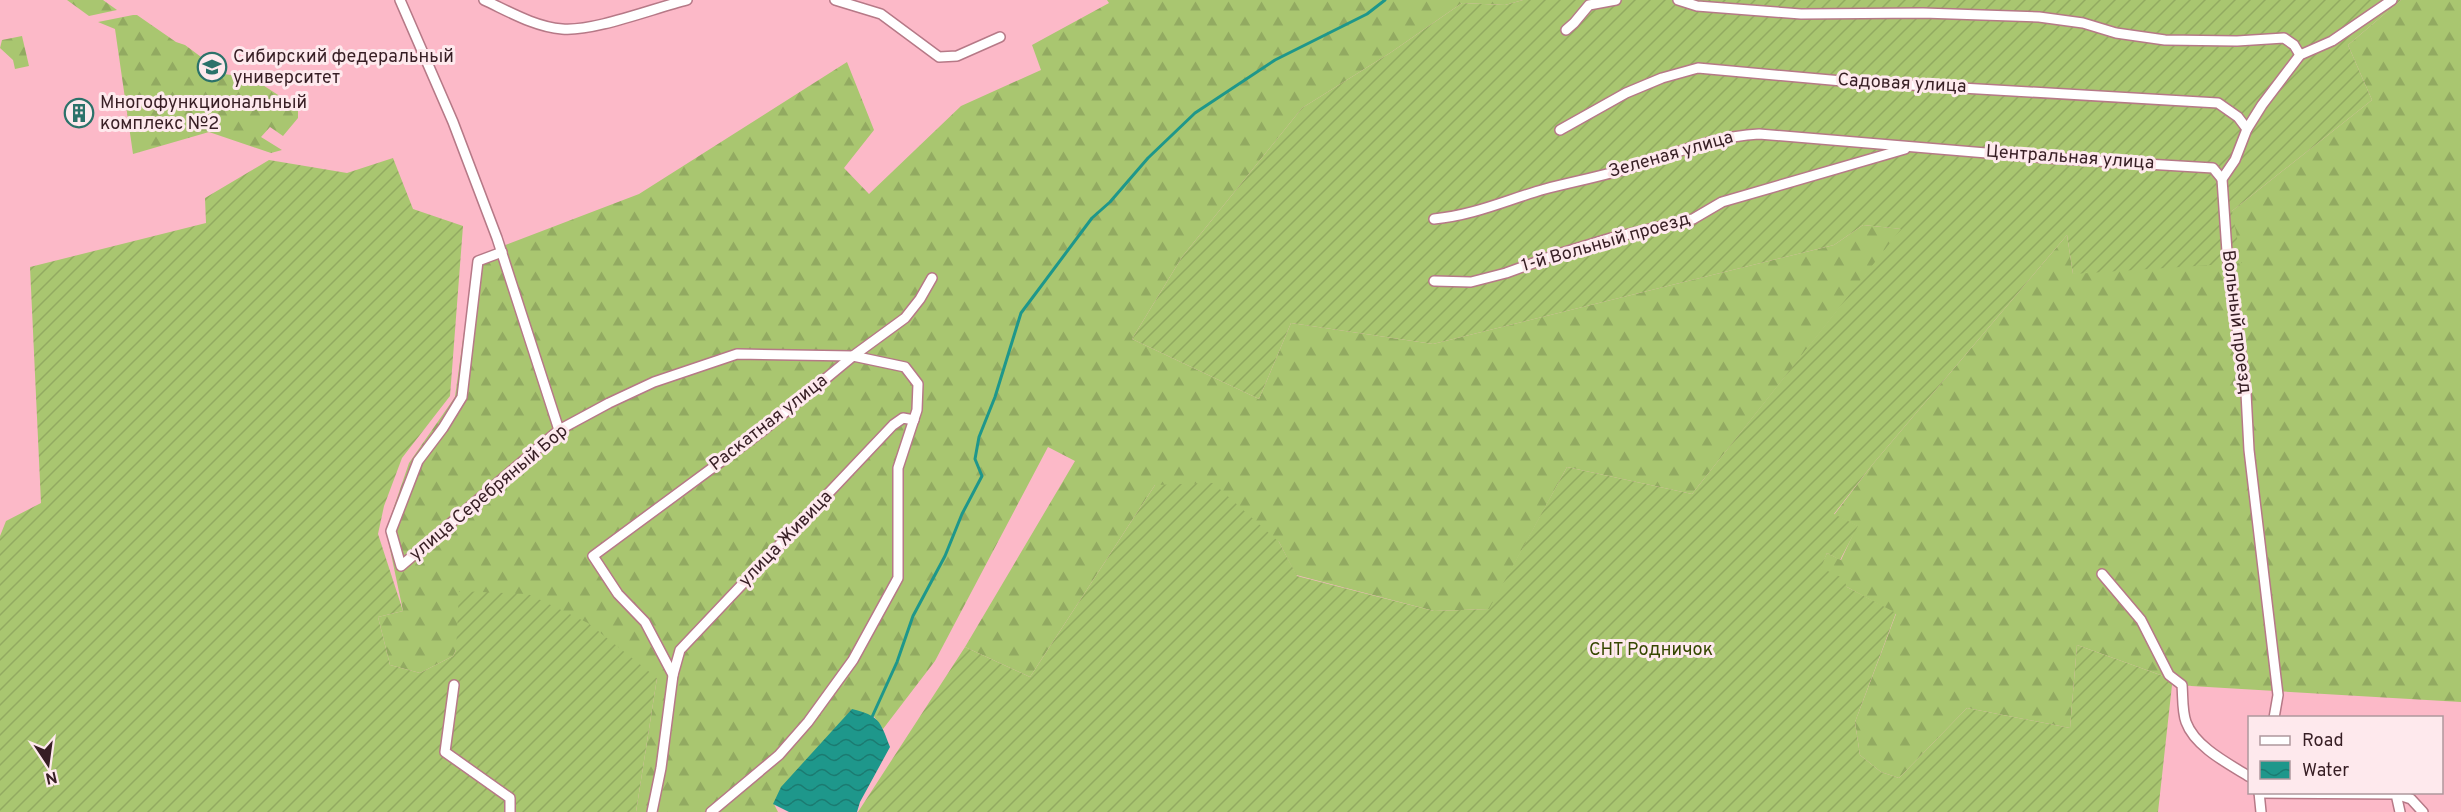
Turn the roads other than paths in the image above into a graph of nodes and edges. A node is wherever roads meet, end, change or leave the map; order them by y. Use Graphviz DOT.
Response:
graph roads {
  1 [pos="400,0"];
  2 [pos="484,0"];
  3 [pos="687,0"];
  4 [pos="836,0"];
  5 [pos="1616,0"];
  6 [pos="1678,0"];
  7 [pos="2392,0"];
  8 [pos="1566,30"];
  9 [pos="1000,37"];
  10 [pos="2300,55"];
  11 [pos="2247,129"];
  12 [pos="1560,130"];
  13 [pos="1913,147"];
  14 [pos="2222,179"];
  15 [pos="1434,219"];
  16 [pos="502,252"];
  17 [pos="932,278"];
  18 [pos="1434,281"];
  19 [pos="853,356"];
  20 [pos="914,420"];
  21 [pos="560,430"];
  22 [pos="2102,574"];
  23 [pos="673,675"];
  24 [pos="454,685"];
  25 [pos="2274,716"];
  26 [pos="2248,776"];
  27 [pos="2259,794"];
  28 [pos="2396,794"];
  29 [pos="510,812"];
  30 [pos="652,812"];
  31 [pos="711,812"];
  32 [pos="2261,812"];
  33 [pos="2400,812"];
  34 [pos="2424,812"];
  1 -- 16 [label="street"];
  2 -- 3 [label="street"];
  4 -- 9 [label="street"];
  5 -- 8 [label="street"];
  6 -- 10 [label="street"];
  7 -- 10 [label="street"];
  10 -- 11 [label="street"];
  11 -- 12 [label="street, Садовая улица"];
  11 -- 14 [label="street"];
  13 -- 14 [label="street, Центральная улица"];
  13 -- 15 [label="street, Зеленая улица"];
  13 -- 18 [label="street, 1-й Вольный проезд"];
  14 -- 25 [label="street, Вольный проезд"];
  16 -- 21 [label="street"];
  16 -- 21 [label="street, улица Серебряный Бор"];
  17 -- 19 [label="street, Раскатная улица"];
  19 -- 20 [label="street, улица Серебряный Бор"];
  19 -- 21 [label="street, улица Серебряный Бор"];
  19 -- 23 [label="street, Раскатная улица"];
  20 -- 23 [label="street, улица Живица"];
  20 -- 31 [label="street, улица Серебряный Бор"];
  22 -- 26 [label="street"];
  23 -- 30 [label="street, улица Живица"];
  24 -- 29 [label="street"];
  27 -- 32 [label="street"];
  28 -- 33 [label="street"];
  28 -- 34 [label="street"];
}
